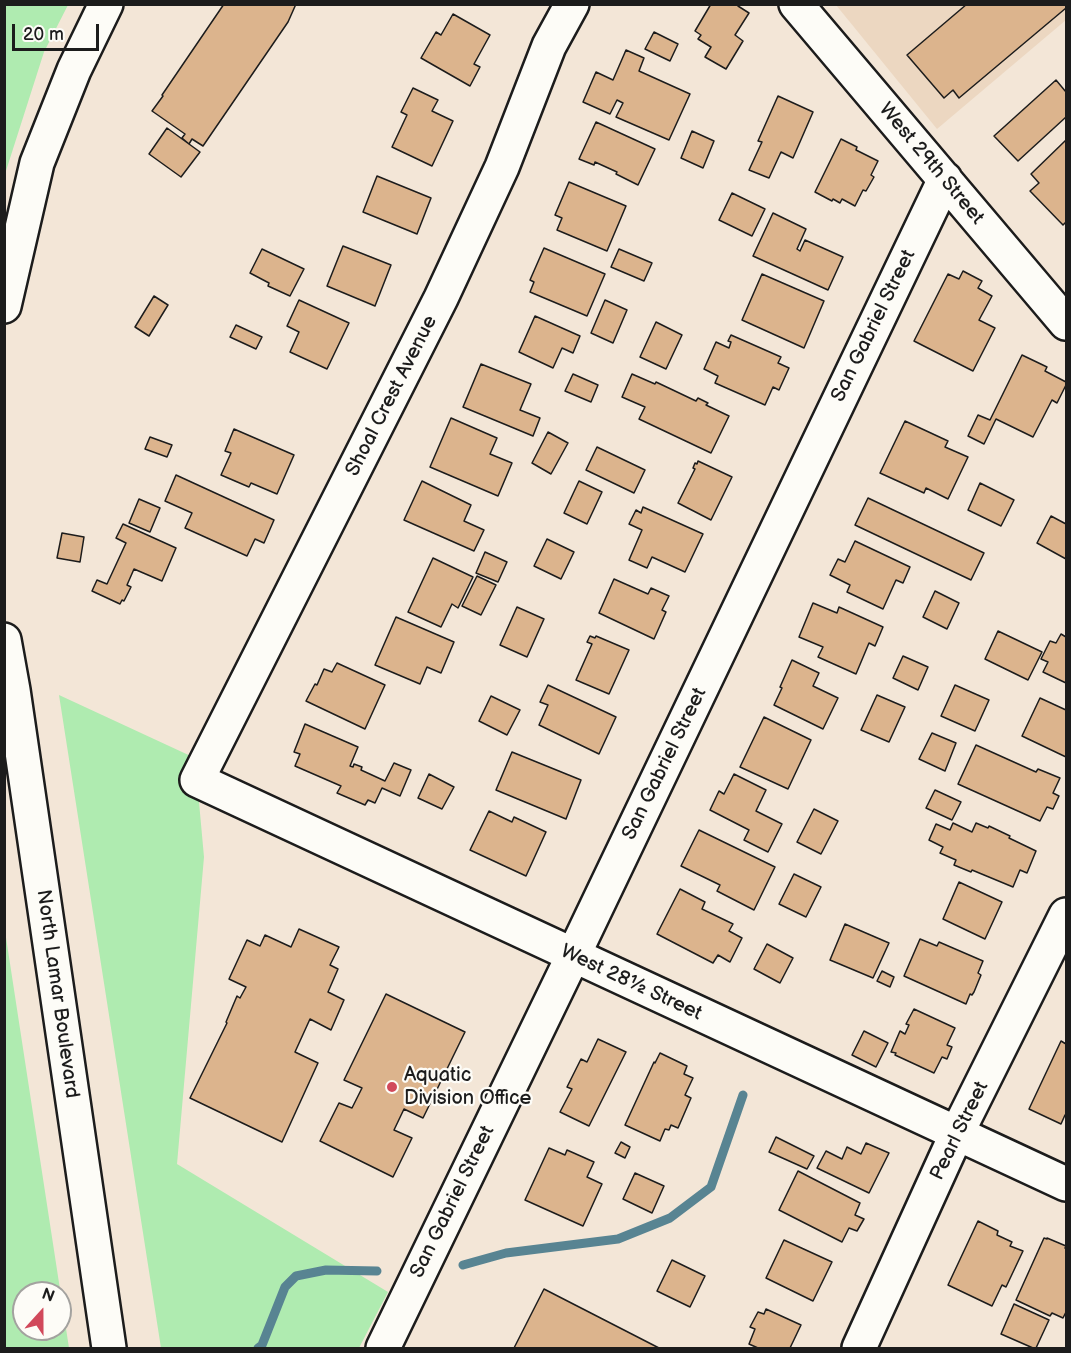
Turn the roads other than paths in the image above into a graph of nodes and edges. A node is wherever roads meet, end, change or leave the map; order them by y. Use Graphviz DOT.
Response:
graph roads {
  1 [pos="106,4"];
  2 [pos="572,4"];
  3 [pos="796,4"];
  4 [pos="945,179"];
  5 [pos="4,306"];
  6 [pos="1066,323"];
  7 [pos="4,640"];
  8 [pos="197,780"];
  9 [pos="1066,915"];
  10 [pos="573,956"];
  11 [pos="957,1133"];
  12 [pos="1066,1184"];
  13 [pos="109,1348"];
  14 [pos="382,1348"];
  15 [pos="860,1348"];
  1 -- 5 [label="street"];
  2 -- 8 [label="street, Shoal Crest Avenue"];
  3 -- 4 [label="street, West 29th Street"];
  4 -- 6 [label="street, West 29th Street"];
  4 -- 10 [label="street, San Gabriel Street"];
  7 -- 13 [label="street, North Lamar Boulevard"];
  8 -- 10 [label="street, West 28½ Street"];
  9 -- 11 [label="street, Pearl Street"];
  10 -- 11 [label="street, West 28½ Street"];
  10 -- 14 [label="street, San Gabriel Street"];
  11 -- 12 [label="street, West 28½ Street"];
  11 -- 15 [label="street, Pearl Street"];
}
